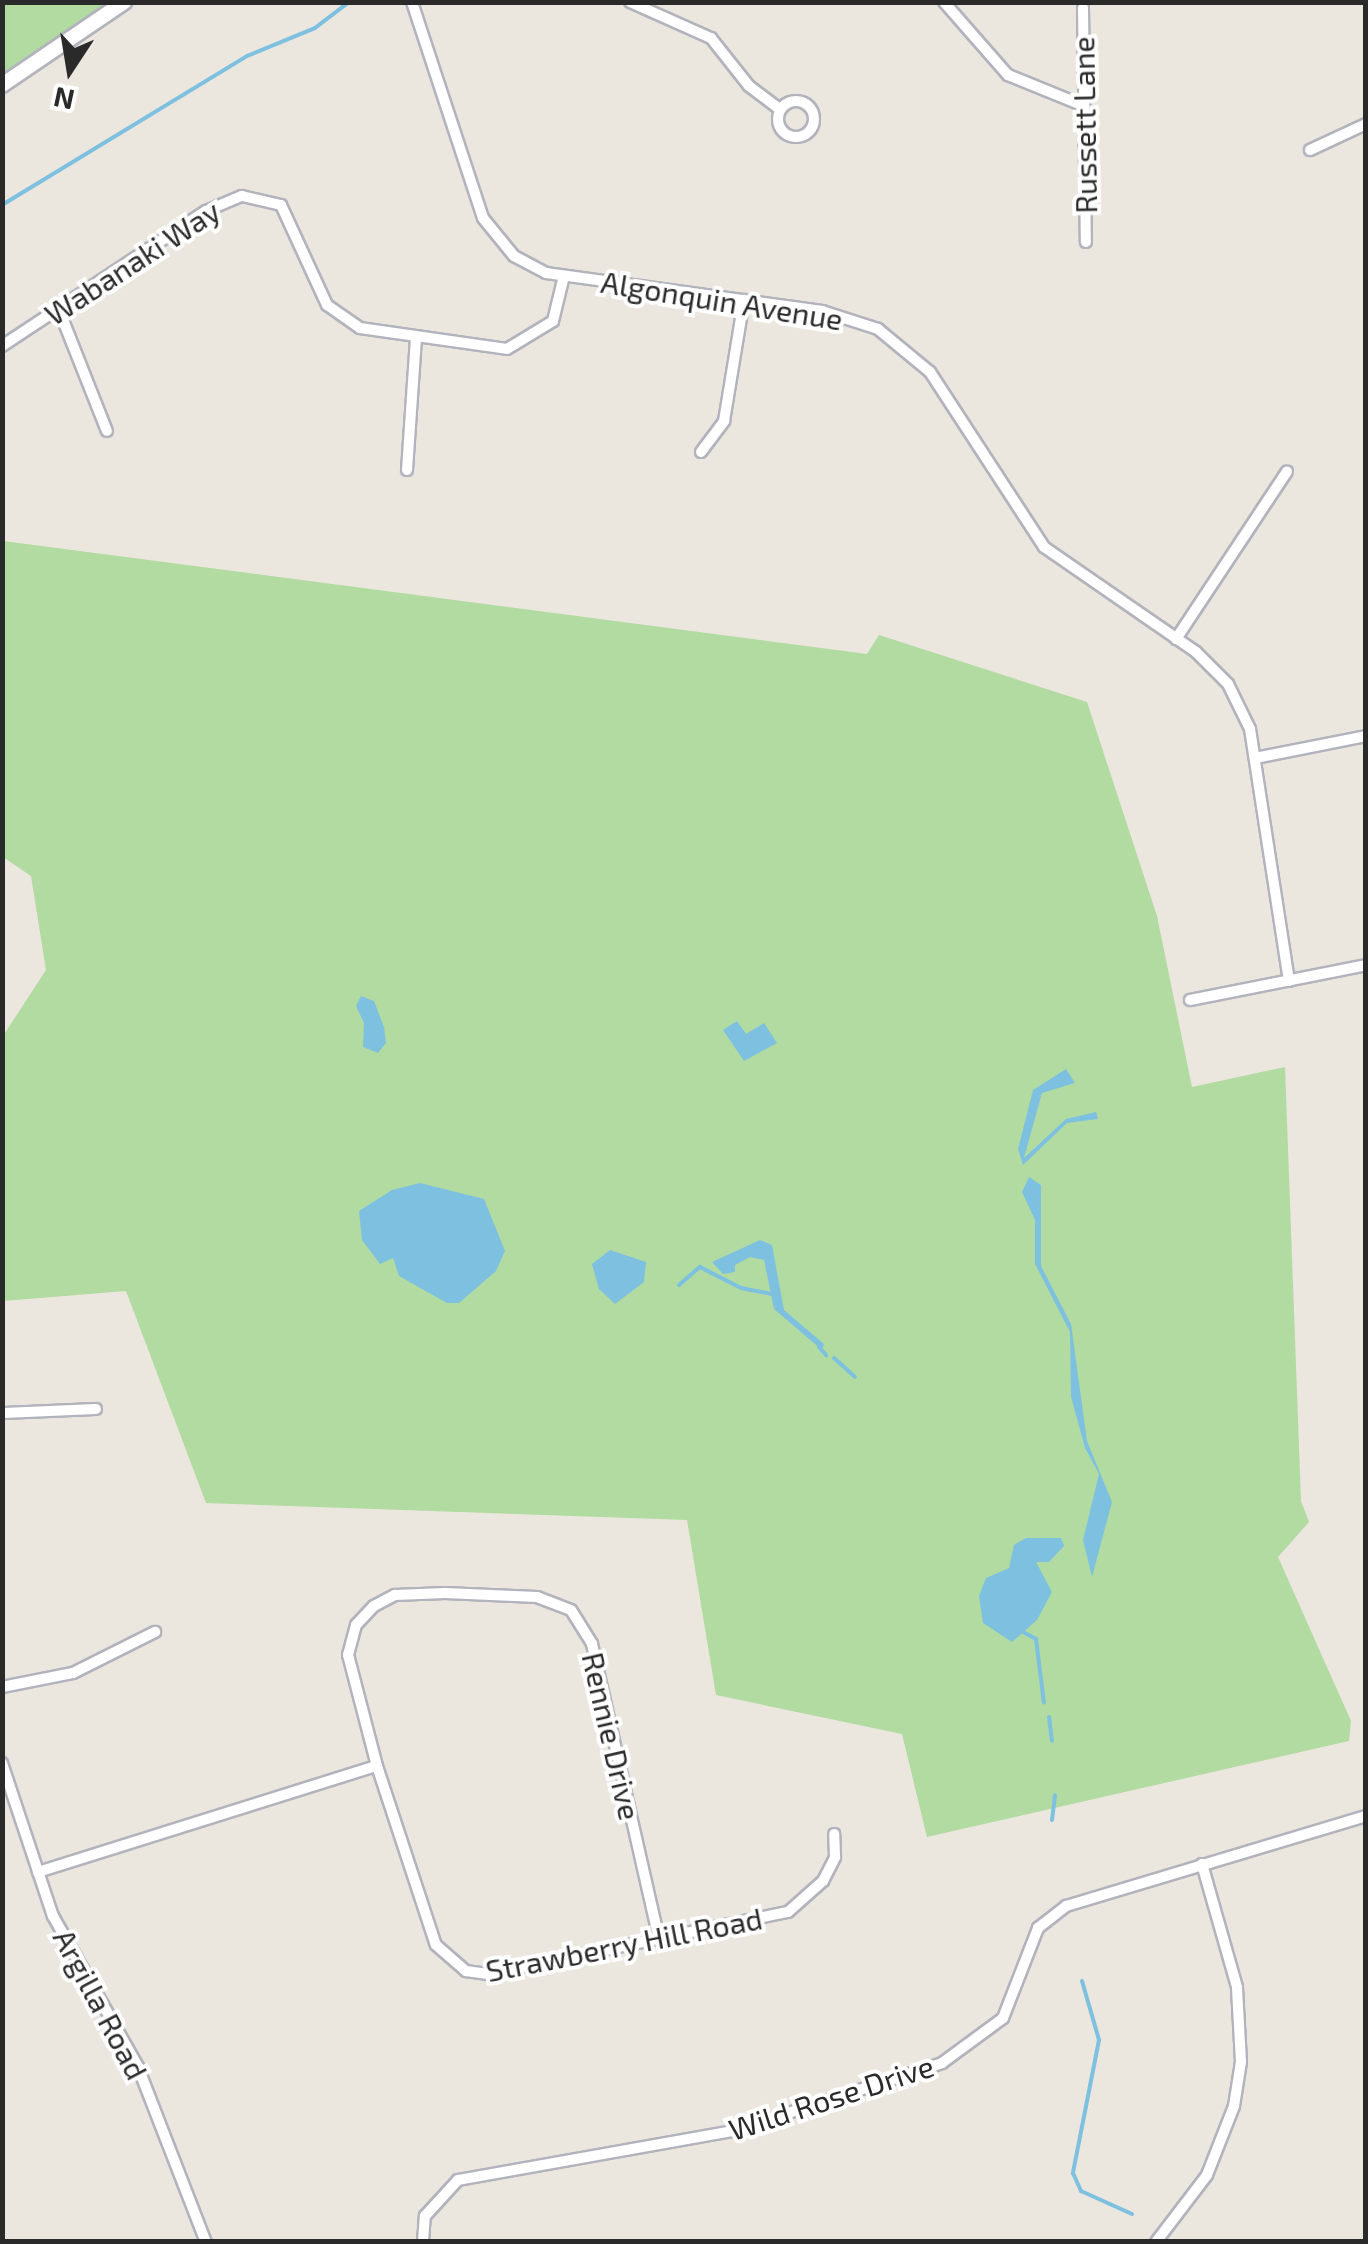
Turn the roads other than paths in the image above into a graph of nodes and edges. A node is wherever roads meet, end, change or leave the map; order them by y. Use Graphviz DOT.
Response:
graph roads {
  1 [pos="124,2"];
  2 [pos="412,2"];
  3 [pos="630,2"];
  4 [pos="944,2"];
  5 [pos="1083,8"];
  6 [pos="2,85"];
  7 [pos="1084,106"];
  8 [pos="780,110"];
  9 [pos="1366,124"];
  10 [pos="1310,150"];
  11 [pos="1086,242"];
  12 [pos="564,276"];
  13 [pos="744,300"];
  14 [pos="59,310"];
  15 [pos="416,338"];
  16 [pos="2,346"];
  17 [pos="107,430"];
  18 [pos="701,452"];
  19 [pos="407,470"];
  20 [pos="1287,471"];
  21 [pos="1176,640"];
  22 [pos="1366,736"];
  23 [pos="1255,758"];
  24 [pos="1366,966"];
  25 [pos="1289,981"];
  26 [pos="1190,1000"];
  27 [pos="96,1409"];
  28 [pos="2,1413"];
  29 [pos="155,1632"];
  30 [pos="2,1687"];
  31 [pos="2,1763"];
  32 [pos="377,1766"];
  33 [pos="1366,1816"];
  34 [pos="834,1834"];
  35 [pos="1202,1864"];
  36 [pos="38,1872"];
  37 [pos="660,1940"];
  38 [pos="206,2242"];
  39 [pos="423,2242"];
  40 [pos="1156,2242"];
  1 -- 6 [label="main road"];
  2 -- 12 [label="street, Algonquin Avenue"];
  3 -- 8 [label="street"];
  4 -- 7 [label="street"];
  5 -- 7 [label="street, Russett Lane"];
  7 -- 11 [label="street, Russett Lane"];
  9 -- 10 [label="street"];
  12 -- 13 [label="street, Algonquin Avenue"];
  12 -- 15 [label="street, Wabanaki Way"];
  13 -- 18 [label="street"];
  13 -- 21 [label="street, Algonquin Avenue"];
  14 -- 15 [label="street, Wabanaki Way"];
  14 -- 16 [label="street, Wabanaki Way"];
  14 -- 17 [label="street"];
  15 -- 19 [label="street"];
  20 -- 21 [label="street"];
  21 -- 23 [label="street, Algonquin Avenue"];
  22 -- 23 [label="street"];
  23 -- 25 [label="street, Algonquin Avenue"];
  24 -- 25 [label="street"];
  25 -- 26 [label="street"];
  27 -- 28 [label="street"];
  29 -- 30 [label="street"];
  31 -- 36 [label="street, Argilla Road"];
  32 -- 36 [label="street"];
  32 -- 37 [label="street, Strawberry Hill Road"];
  32 -- 37 [label="street, Rennie Drive"];
  33 -- 35 [label="street, Wild Rose Drive"];
  34 -- 37 [label="street, Strawberry Hill Road"];
  35 -- 39 [label="street, Wild Rose Drive"];
  35 -- 40 [label="street"];
  36 -- 38 [label="street, Argilla Road"];
}
